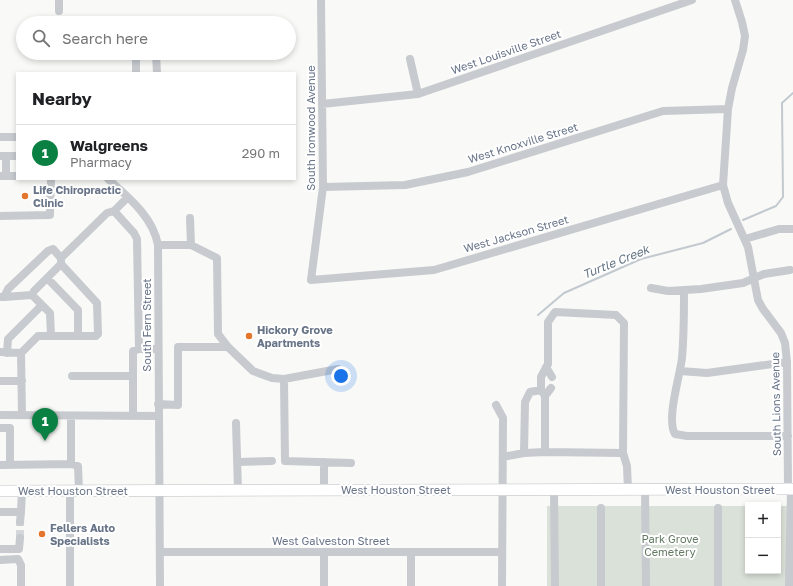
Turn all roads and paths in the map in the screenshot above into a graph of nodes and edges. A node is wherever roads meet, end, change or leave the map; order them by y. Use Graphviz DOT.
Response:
graph roads {
  1 [pos="59,0"];
  2 [pos="321,0"];
  3 [pos="692,0"];
  4 [pos="734,0"];
  5 [pos="59,11"];
  6 [pos="410,59"];
  7 [pos="136,60"];
  8 [pos="156,60"];
  9 [pos="136,72"];
  10 [pos="156,72"];
  11 [pos="418,94"];
  12 [pos="322,104"];
  13 [pos="728,109"];
  14 [pos="16,137"];
  15 [pos="0,138"];
  16 [pos="3,156"];
  17 [pos="16,156"];
  18 [pos="3,176"];
  19 [pos="16,176"];
  20 [pos="51,180"];
  21 [pos="113,180"];
  22 [pos="723,185"];
  23 [pos="323,187"];
  24 [pos="128,198"];
  25 [pos="114,211"];
  26 [pos="0,216"];
  27 [pos="190,218"];
  28 [pos="793,229"];
  29 [pos="745,239"];
  30 [pos="158,245"];
  31 [pos="191,245"];
  32 [pos="61,261"];
  33 [pos="790,270"];
  34 [pos="47,278"];
  35 [pos="754,279"];
  36 [pos="311,280"];
  37 [pos="651,288"];
  38 [pos="684,291"];
  39 [pos="32,296"];
  40 [pos="2,297"];
  41 [pos="42,306"];
  42 [pos="51,336"];
  43 [pos="78,336"];
  44 [pos="228,347"];
  45 [pos="139,349"];
  46 [pos="158,349"];
  47 [pos="4,352"];
  48 [pos="21,353"];
  49 [pos="787,362"];
  50 [pos="546,367"];
  51 [pos="338,369"];
  52 [pos="680,372"];
  53 [pos="72,376"];
  54 [pos="133,376"];
  55 [pos="552,376"];
  56 [pos="284,379"];
  57 [pos="0,381"];
  58 [pos="22,381"];
  59 [pos="551,388"];
  60 [pos="543,393"];
  61 [pos="158,404"];
  62 [pos="496,405"];
  63 [pos="0,415"];
  64 [pos="22,415"];
  65 [pos="71,416"];
  66 [pos="133,416"];
  67 [pos="158,416"];
  68 [pos="236,423"];
  69 [pos="0,428"];
  70 [pos="788,436"];
  71 [pos="545,452"];
  72 [pos="524,453"];
  73 [pos="623,453"];
  74 [pos="503,457"];
  75 [pos="237,462"];
  76 [pos="272,462"];
  77 [pos="324,462"];
  78 [pos="351,462"];
  79 [pos="71,464"];
  80 [pos="0,465"];
  81 [pos="10,465"];
  82 [pos="791,489"];
  83 [pos="158,490"];
  84 [pos="238,490"];
  85 [pos="324,490"];
  86 [pos="503,490"];
  87 [pos="554,490"];
  88 [pos="628,490"];
  89 [pos="646,490"];
  90 [pos="22,491"];
  91 [pos="74,491"];
  92 [pos="0,492"];
  93 [pos="601,508"];
  94 [pos="718,508"];
  95 [pos="0,512"];
  96 [pos="21,512"];
  97 [pos="20,522"];
  98 [pos="20,538"];
  99 [pos="0,549"];
  100 [pos="160,552"];
  101 [pos="324,552"];
  102 [pos="502,552"];
  103 [pos="411,553"];
  104 [pos="0,560"];
  105 [pos="21,586"];
  106 [pos="70,586"];
  107 [pos="160,586"];
  108 [pos="324,586"];
  109 [pos="411,586"];
  110 [pos="502,586"];
  111 [pos="555,586"];
  112 [pos="601,586"];
  113 [pos="646,586"];
  114 [pos="718,586"];
  115 [pos="789,586"];
  1 -- 5 [label="street"];
  2 -- 12 [label="street, South Ironwood Avenue"];
  3 -- 11 [label="street, West Louisville Street"];
  4 -- 13 [label="street, South Lions Avenue"];
  6 -- 11 [label="street"];
  7 -- 9 [label="street"];
  8 -- 10 [label="street"];
  11 -- 12 [label="street, West Louisville Street"];
  12 -- 23 [label="street, South Ironwood Avenue"];
  13 -- 22 [label="street, South Lions Avenue"];
  13 -- 23 [label="street, West Knoxville Street"];
  14 -- 15 [label="street"];
  16 -- 17 [label="street"];
  16 -- 18 [label="street"];
  18 -- 19 [label="street"];
  20 -- 26 [label="street"];
  21 -- 24 [label="street, South Fern Street"];
  22 -- 29 [label="street, South Lions Avenue"];
  22 -- 36 [label="street, West Jackson Street"];
  23 -- 36 [label="street, South Ironwood Avenue"];
  24 -- 25 [label="street"];
  24 -- 30 [label="street, South Fern Street"];
  25 -- 32 [label="street"];
  25 -- 45 [label="street"];
  27 -- 31 [label="street"];
  28 -- 29 [label="street"];
  29 -- 35 [label="street, South Lions Avenue"];
  30 -- 31 [label="street"];
  30 -- 46 [label="street, South Fern Street"];
  31 -- 44 [label="street"];
  32 -- 34 [label="street"];
  32 -- 40 [label="street"];
  32 -- 43 [label="street"];
  33 -- 35 [label="street"];
  34 -- 39 [label="street"];
  34 -- 43 [label="street"];
  35 -- 38 [label="street"];
  35 -- 49 [label="street, South Lions Avenue"];
  37 -- 38 [label="street"];
  38 -- 52 [label="street"];
  39 -- 40 [label="street"];
  39 -- 41 [label="street"];
  41 -- 42 [label="street"];
  41 -- 47 [label="street"];
  42 -- 43 [label="street"];
  42 -- 48 [label="street"];
  44 -- 56 [label="street"];
  44 -- 61 [label="street"];
  45 -- 46 [label="street"];
  45 -- 54 [label="street"];
  46 -- 61 [label="street, South Fern Street"];
  47 -- 48 [label="street"];
  48 -- 58 [label="street"];
  49 -- 52 [label="street"];
  49 -- 70 [label="street, South Lions Avenue"];
  50 -- 55 [label="street"];
  50 -- 60 [label="street"];
  50 -- 73 [label="street"];
  51 -- 56 [label="street"];
  52 -- 70 [label="street"];
  53 -- 54 [label="street"];
  54 -- 66 [label="street"];
  56 -- 77 [label="street"];
  57 -- 58 [label="street"];
  58 -- 64 [label="street"];
  59 -- 60 [label="street"];
  60 -- 71 [label="street"];
  60 -- 72 [label="street"];
  61 -- 67 [label="street, South Fern Street"];
  62 -- 74 [label="street"];
  63 -- 64 [label="street"];
  64 -- 65 [label="street"];
  65 -- 66 [label="street"];
  65 -- 79 [label="street"];
  66 -- 67 [label="street"];
  67 -- 83 [label="street, South Fern Street"];
  68 -- 75 [label="street"];
  69 -- 81 [label="street"];
  70 -- 82 [label="street, South Lions Avenue"];
  71 -- 72 [label="street"];
  71 -- 73 [label="street"];
  72 -- 74 [label="street"];
  73 -- 88 [label="street"];
  74 -- 86 [label="street"];
  75 -- 76 [label="street"];
  75 -- 84 [label="street"];
  77 -- 78 [label="street"];
  77 -- 85 [label="street"];
  79 -- 81 [label="street"];
  79 -- 91 [label="street"];
  80 -- 81 [label="street"];
  82 -- 89 [label="main road, West Houston Street"];
  82 -- 115 [label="street, South Lions Avenue"];
  83 -- 84 [label="main road, West Houston Street"];
  83 -- 91 [label="main road, West Houston Street"];
  83 -- 100 [label="street, South Fern Street"];
  84 -- 85 [label="main road, West Houston Street"];
  85 -- 86 [label="main road, West Houston Street"];
  86 -- 87 [label="main road, West Houston Street"];
  86 -- 102 [label="street"];
  87 -- 88 [label="main road, West Houston Street"];
  87 -- 111 [label="street"];
  88 -- 89 [label="main road, West Houston Street"];
  89 -- 113 [label="street"];
  90 -- 91 [label="main road, West Houston Street"];
  90 -- 92 [label="main road, West Houston Street"];
  90 -- 96 [label="street"];
  91 -- 106 [label="street"];
  93 -- 112 [label="street"];
  94 -- 114 [label="street"];
  95 -- 96 [label="street"];
  96 -- 97 [label="street"];
  98 -- 99 [label="street"];
  100 -- 101 [label="street, West Galveston Street"];
  100 -- 107 [label="street, South Fern Street"];
  101 -- 103 [label="street, West Galveston Street"];
  101 -- 108 [label="street"];
  102 -- 103 [label="street, West Galveston Street"];
  102 -- 110 [label="street"];
  103 -- 109 [label="street"];
  104 -- 105 [label="street"];
}
